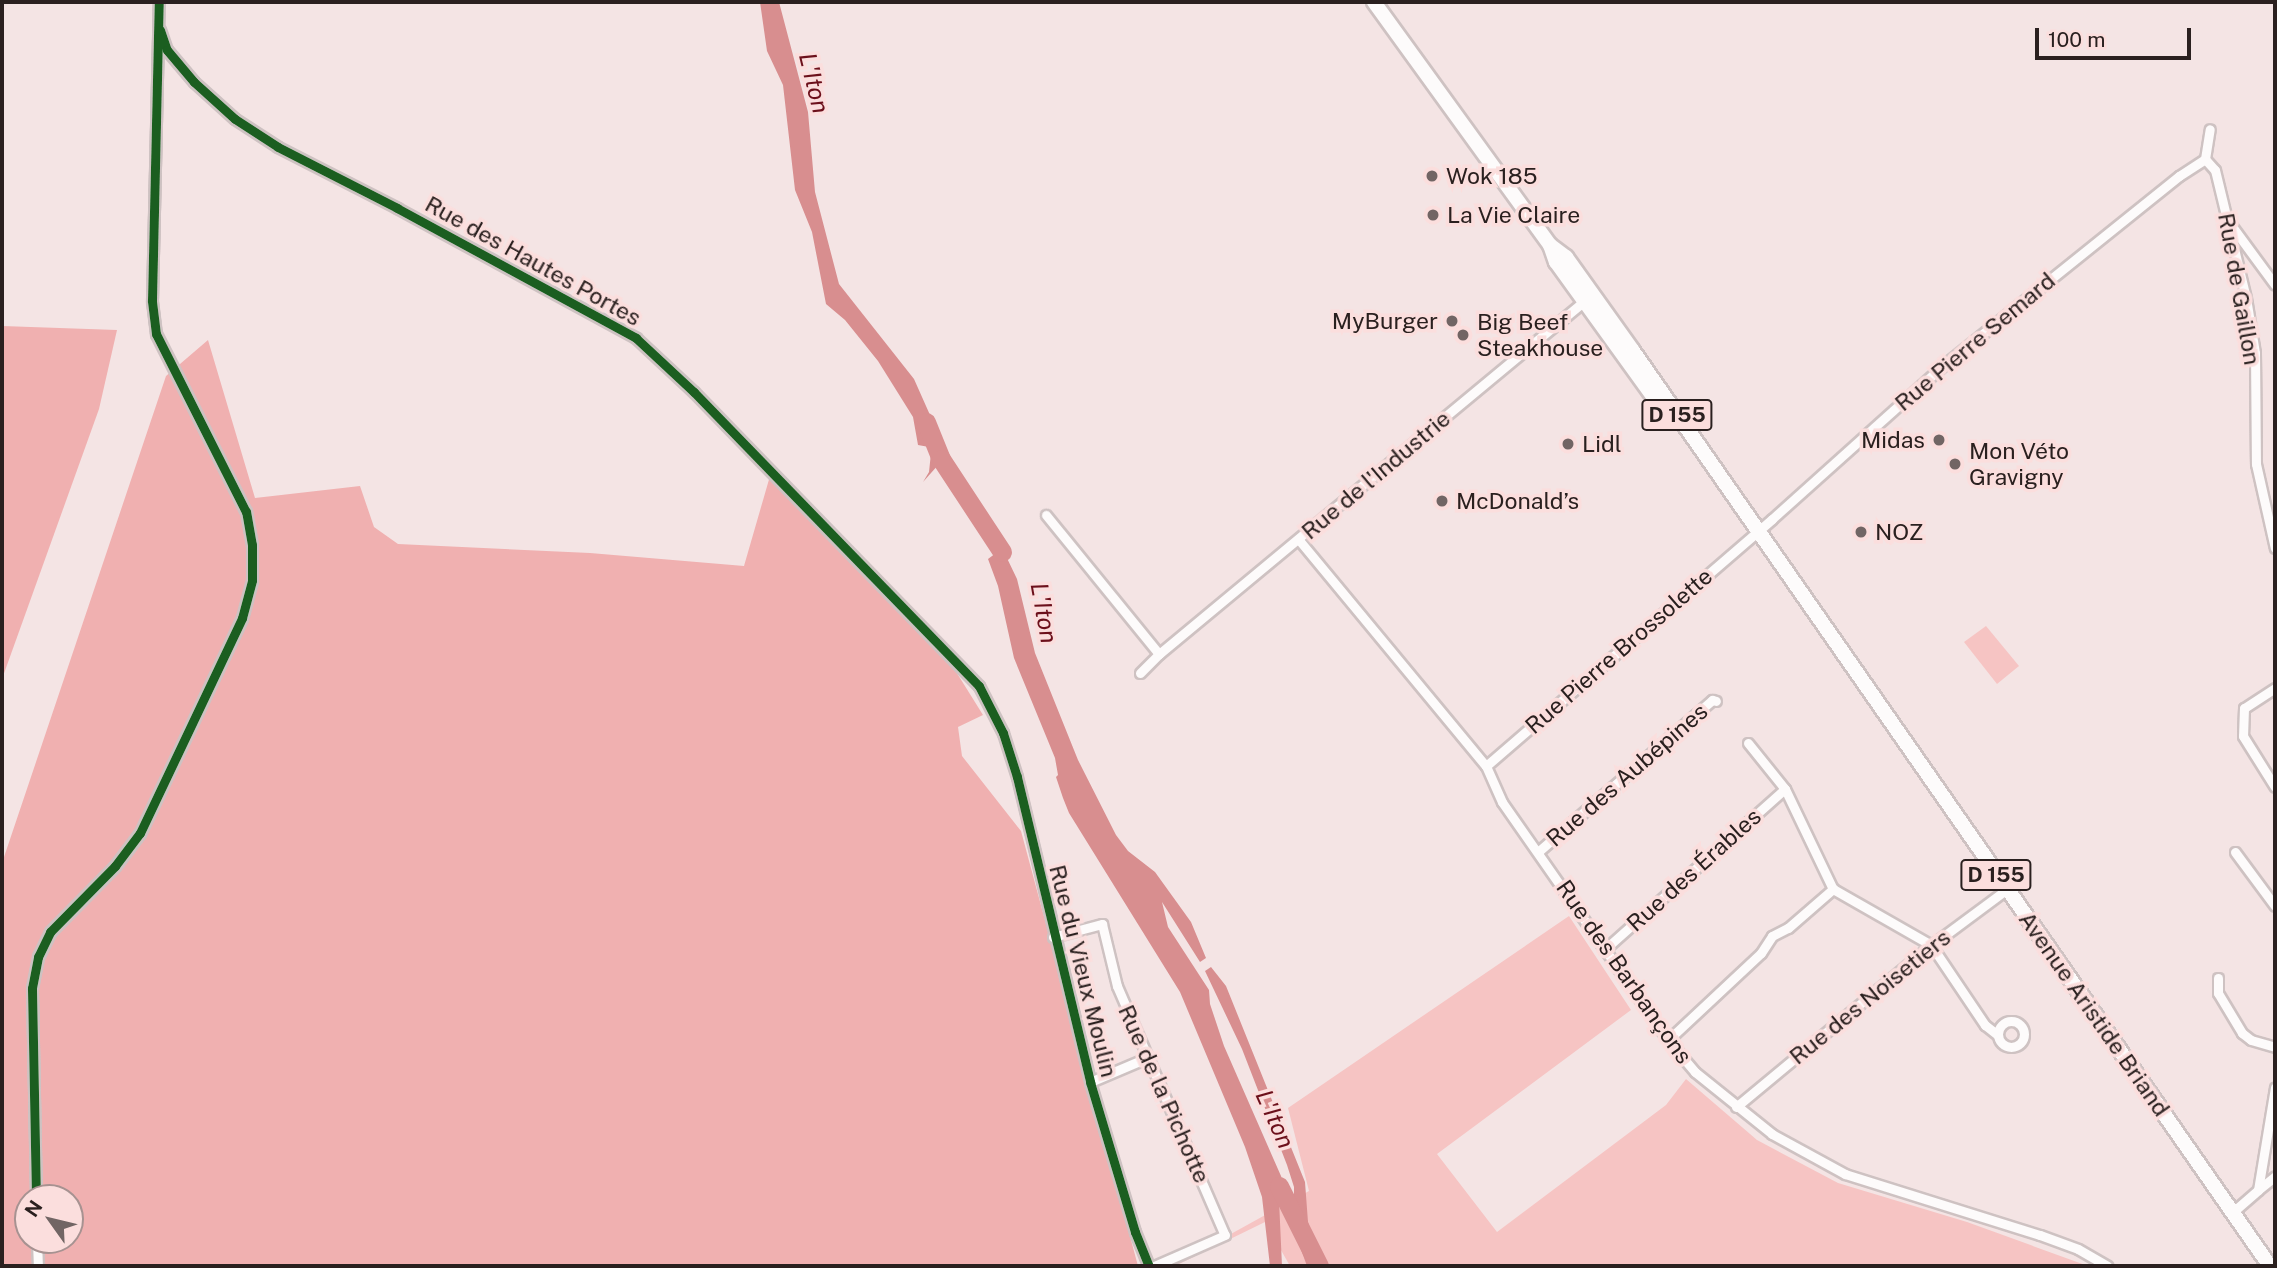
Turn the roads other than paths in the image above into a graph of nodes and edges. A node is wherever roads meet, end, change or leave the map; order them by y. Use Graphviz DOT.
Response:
graph roads {
  1 [pos="159,2"];
  2 [pos="1374,2"];
  3 [pos="160,30"];
  4 [pos="2210,129"];
  5 [pos="2205,159"];
  6 [pos="2229,222"];
  7 [pos="2275,285"];
  8 [pos="1588,298"];
  9 [pos="1046,515"];
  10 [pos="2273,525"];
  11 [pos="1755,533"];
  12 [pos="1299,540"];
  13 [pos="2275,548"];
  14 [pos="1159,654"];
  15 [pos="1140,673"];
  16 [pos="979,686"];
  17 [pos="2275,688"];
  18 [pos="1716,701"];
  19 [pos="1748,743"];
  20 [pos="1486,766"];
  21 [pos="2275,787"];
  22 [pos="1785,789"];
  23 [pos="1539,851"];
  24 [pos="2235,852"];
  25 [pos="1832,889"];
  26 [pos="2007,889"];
  27 [pos="2275,906"];
  28 [pos="1053,937"];
  29 [pos="1931,945"];
  30 [pos="1604,950"];
  31 [pos="2218,978"];
  32 [pos="1998,1035"];
  33 [pos="1668,1040"];
  34 [pos="2275,1047"];
  35 [pos="1149,1057"];
  36 [pos="1090,1082"];
  37 [pos="2275,1087"];
  38 [pos="1736,1107"];
  39 [pos="2275,1176"];
  40 [pos="36,1184"];
  41 [pos="2258,1190"];
  42 [pos="2234,1211"];
  43 [pos="1152,1266"];
  44 [pos="2107,1266"];
  45 [pos="2270,1266"];
  1 -- 3 [label="street"];
  2 -- 8 [label="main road, Avenue Aristide Briand / D 155"];
  3 -- 16 [label="street, Rue des Hautes Portes"];
  3 -- 40 [label="street"];
  4 -- 5 [label="street"];
  5 -- 6 [label="street, Rue de Gaillon"];
  5 -- 11 [label="street, Rue Pierre Semard"];
  6 -- 7 [label="street"];
  6 -- 10 [label="street, Rue de Gaillon"];
  8 -- 11 [label="main road, Avenue Aristide Briand / D 155"];
  8 -- 12 [label="street, Rue de l'Industrie"];
  9 -- 14 [label="street"];
  10 -- 13 [label="street, Rue de Gaillon"];
  11 -- 20 [label="street, Rue Pierre Brossolette"];
  11 -- 26 [label="main road, Avenue Aristide Briand / D 155"];
  12 -- 14 [label="street, Rue de l'Industrie"];
  12 -- 20 [label="street, Rue des Barbançons"];
  14 -- 15 [label="street, Rue de l'Industrie"];
  16 -- 28 [label="street, Rue du Vieux Moulin"];
  17 -- 21 [label="street"];
  18 -- 23 [label="street, Rue des Aubépines"];
  19 -- 22 [label="street"];
  20 -- 23 [label="street, Rue des Barbançons"];
  22 -- 25 [label="street"];
  22 -- 30 [label="street, Rue des Érables"];
  23 -- 30 [label="street, Rue des Barbançons"];
  24 -- 27 [label="street"];
  25 -- 29 [label="street"];
  25 -- 33 [label="street"];
  26 -- 29 [label="street, Rue des Noisetiers"];
  26 -- 42 [label="main road, Avenue Aristide Briand / D 155"];
  28 -- 35 [label="street, Rue de la Pichotte"];
  28 -- 36 [label="street, Rue du Vieux Moulin"];
  29 -- 32 [label="street"];
  29 -- 38 [label="street, Rue des Noisetiers"];
  30 -- 33 [label="street, Rue des Barbançons"];
  31 -- 34 [label="street"];
  33 -- 38 [label="street, Rue des Barbançons"];
  35 -- 36 [label="street"];
  35 -- 43 [label="street, Rue de la Pichotte"];
  36 -- 43 [label="street, Rue du Vieux Moulin"];
  37 -- 41 [label="street"];
  38 -- 44 [label="street, Rue des Barbançons"];
  39 -- 41 [label="street"];
  41 -- 42 [label="street"];
  42 -- 45 [label="main road, Avenue Aristide Briand / D 155"];
}
